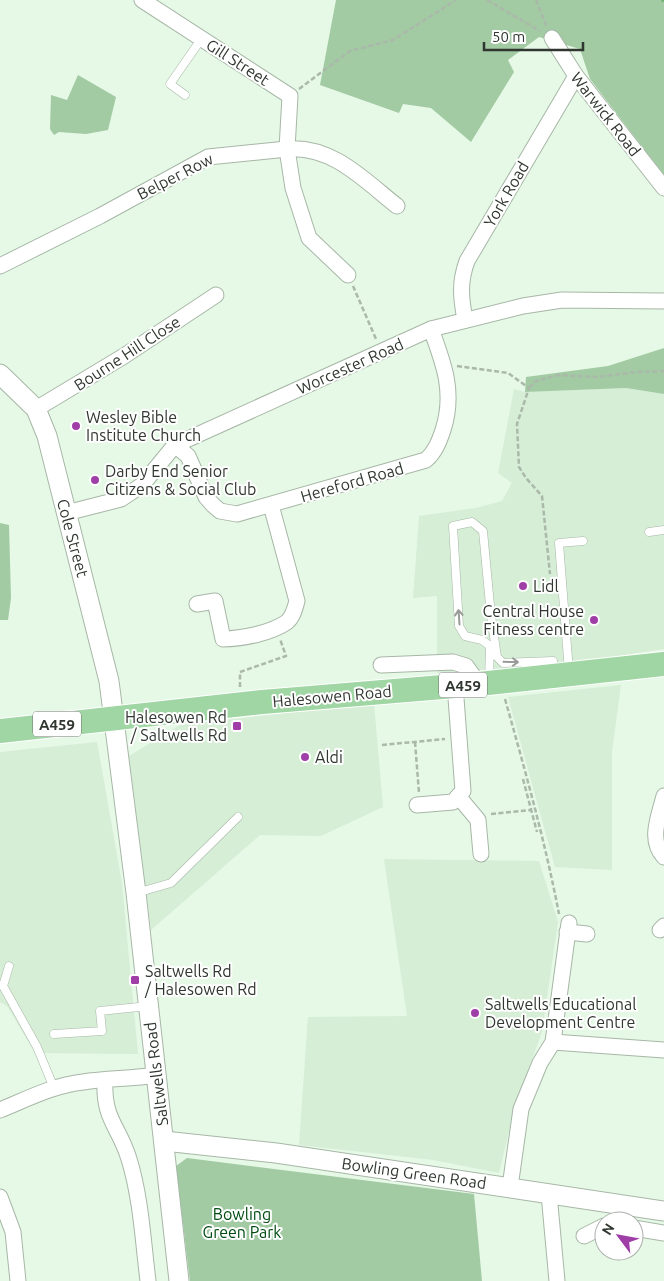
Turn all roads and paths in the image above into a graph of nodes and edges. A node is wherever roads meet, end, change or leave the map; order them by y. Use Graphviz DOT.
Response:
graph roads {
  1 [pos="142,0"];
  2 [pos="456,0"];
  3 [pos="487,0"];
  4 [pos="536,0"];
  5 [pos="202,38"];
  6 [pos="552,38"];
  7 [pos="576,76"];
  8 [pos="185,96"];
  9 [pos="290,96"];
  10 [pos="286,149"];
  11 [pos="664,188"];
  12 [pos="397,206"];
  13 [pos="0,266"];
  14 [pos="348,275"];
  15 [pos="216,294"];
  16 [pos="664,301"];
  17 [pos="465,320"];
  18 [pos="431,329"];
  19 [pos="381,352"];
  20 [pos="444,365"];
  21 [pos="664,371"];
  22 [pos="0,374"];
  23 [pos="529,388"];
  24 [pos="36,409"];
  25 [pos="175,445"];
  26 [pos="271,505"];
  27 [pos="66,513"];
  28 [pos="664,530"];
  29 [pos="649,532"];
  30 [pos="583,541"];
  31 [pos="550,581"];
  32 [pos="197,604"];
  33 [pos="276,626"];
  34 [pos="381,665"];
  35 [pos="663,669"];
  36 [pos="561,675"];
  37 [pos="488,683"];
  38 [pos="455,685"];
  39 [pos="241,704"];
  40 [pos="115,718"];
  41 [pos="0,731"];
  42 [pos="459,737"];
  43 [pos="415,742"];
  44 [pos="382,745"];
  45 [pos="523,779"];
  46 [pos="458,796"];
  47 [pos="664,796"];
  48 [pos="419,805"];
  49 [pos="531,810"];
  50 [pos="474,816"];
  51 [pos="238,817"];
  52 [pos="537,832"];
  53 [pos="481,854"];
  54 [pos="664,857"];
  55 [pos="136,893"];
  56 [pos="568,928"];
  57 [pos="586,934"];
  58 [pos="9,966"];
  59 [pos="148,1006"];
  60 [pos="54,1034"];
  61 [pos="553,1042"];
  62 [pos="664,1050"];
  63 [pos="156,1075"];
  64 [pos="105,1080"];
  65 [pos="54,1088"];
  66 [pos="0,1110"];
  67 [pos="164,1141"];
  68 [pos="510,1187"];
  69 [pos="549,1194"];
  70 [pos="0,1197"];
  71 [pos="664,1211"];
  72 [pos="644,1230"];
  73 [pos="594,1231"];
  74 [pos="664,1233"];
  75 [pos="584,1236"];
  76 [pos="18,1281"];
  77 [pos="148,1281"];
  78 [pos="179,1281"];
  79 [pos="557,1281"];
  1 -- 5 [label="street, Gill Street"];
  2 -- 9 [label="path"];
  3 -- 6 [label="path"];
  4 -- 6 [label="path"];
  5 -- 8 [label="lane"];
  5 -- 9 [label="street, Gill Street"];
  6 -- 7 [label="street, Warwick Road"];
  7 -- 11 [label="street, Warwick Road"];
  7 -- 17 [label="street, York Road"];
  9 -- 10 [label="street"];
  10 -- 12 [label="street, Belper Row"];
  10 -- 13 [label="street, Belper Row"];
  10 -- 14 [label="street"];
  14 -- 19 [label="path"];
  15 -- 24 [label="street, Bourne Hill Close"];
  16 -- 17 [label="street, Worcester Road"];
  17 -- 18 [label="street, Worcester Road"];
  18 -- 19 [label="street, Worcester Road"];
  18 -- 20 [label="street, Hereford Road"];
  19 -- 25 [label="street, Worcester Road"];
  20 -- 23 [label="path"];
  20 -- 26 [label="street, Hereford Road"];
  21 -- 23 [label="path"];
  22 -- 24 [label="street, Cole Street"];
  23 -- 31 [label="path"];
  24 -- 27 [label="street, Cole Street"];
  25 -- 26 [label="street, Hereford Road"];
  25 -- 27 [label="street, Worcester Road"];
  26 -- 33 [label="street"];
  27 -- 40 [label="street, Cole Street"];
  28 -- 29 [label="lane"];
  30 -- 36 [label="lane"];
  32 -- 33 [label="street"];
  33 -- 39 [label="path"];
  34 -- 37 [label="street"];
  35 -- 36 [label="main road, Halesowen Road / A459"];
  36 -- 37 [label="main road, Halesowen Road / A459"];
  37 -- 36 [label="lane, one-way"];
  37 -- 38 [label="main road, Halesowen Road / A459"];
  37 -- 56 [label="path"];
  38 -- 39 [label="main road, Halesowen Road / A459"];
  38 -- 42 [label="street"];
  39 -- 40 [label="main road, Halesowen Road / A459"];
  40 -- 41 [label="main road, Halesowen Road / A459"];
  40 -- 55 [label="street, Saltwells Road"];
  42 -- 43 [label="path"];
  42 -- 46 [label="street"];
  43 -- 44 [label="path"];
  43 -- 48 [label="path"];
  45 -- 49 [label="path"];
  46 -- 48 [label="street"];
  46 -- 50 [label="street"];
  47 -- 54 [label="street"];
  49 -- 50 [label="path"];
  49 -- 52 [label="path"];
  50 -- 53 [label="street"];
  51 -- 55 [label="lane"];
  55 -- 59 [label="street, Saltwells Road"];
  56 -- 57 [label="street"];
  56 -- 61 [label="street"];
  58 -- 65 [label="lane"];
  59 -- 60 [label="lane"];
  59 -- 63 [label="street, Saltwells Road"];
  61 -- 62 [label="street"];
  61 -- 68 [label="street"];
  63 -- 64 [label="street"];
  63 -- 67 [label="street, Saltwells Road"];
  64 -- 65 [label="street"];
  64 -- 77 [label="street"];
  65 -- 66 [label="street"];
  67 -- 68 [label="street, Bowling Green Road"];
  67 -- 78 [label="street, Saltwells Road"];
  68 -- 69 [label="street, Bowling Green Road"];
  69 -- 71 [label="street, Bowling Green Road"];
  69 -- 79 [label="street"];
  70 -- 76 [label="street"];
  72 -- 74 [label="street"];
  73 -- 75 [label="street"];
}
